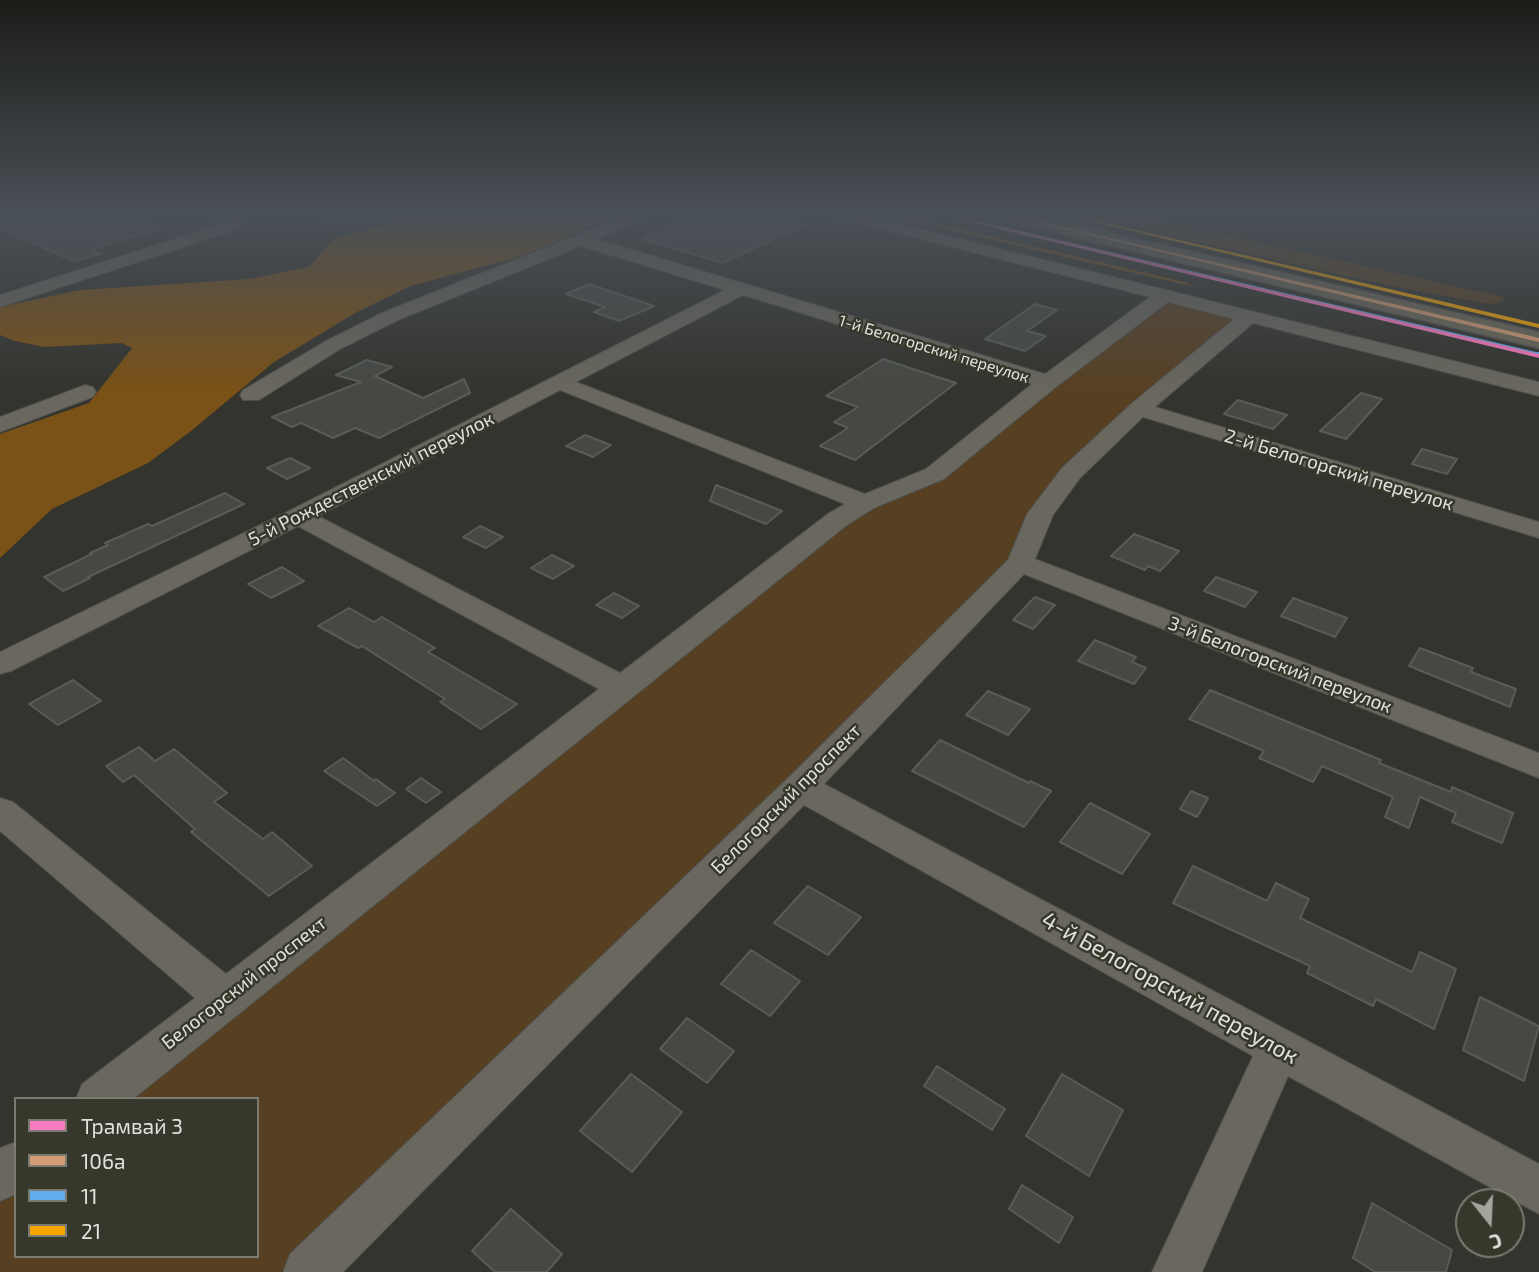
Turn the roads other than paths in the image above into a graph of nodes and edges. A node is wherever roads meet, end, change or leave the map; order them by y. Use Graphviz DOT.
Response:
graph roads {
  1 [pos="85,273"];
  2 [pos="497,273"];
  3 [pos="686,273"];
  4 [pos="1078,273"];
  5 [pos="1271,273"];
  6 [pos="1302,273"];
  7 [pos="739,290"];
  8 [pos="1165,295"];
  9 [pos="0,301"];
  10 [pos="1248,317"];
  11 [pos="1539,323"];
  12 [pos="1539,340"];
  13 [pos="560,383"];
  14 [pos="1048,383"];
  15 [pos="1539,389"];
  16 [pos="85,392"];
  17 [pos="251,395"];
  18 [pos="1139,409"];
  19 [pos="0,425"];
  20 [pos="865,503"];
  21 [pos="298,516"];
  22 [pos="1539,530"];
  23 [pos="1020,563"];
  24 [pos="0,664"];
  25 [pos="621,687"];
  26 [pos="1539,766"];
  27 [pos="800,787"];
  28 [pos="0,811"];
  29 [pos="225,998"];
  30 [pos="1279,1046"];
  31 [pos="101,1097"];
  32 [pos="1539,1190"];
  33 [pos="308,1272"];
  34 [pos="1177,1272"];
  1 -- 9 [label="street"];
  2 -- 17 [label="street"];
  3 -- 7 [label="street, 1-й Белогорский переулок"];
  4 -- 8 [label="street"];
  5 -- 12 [label="main road"];
  6 -- 11 [label="main road"];
  7 -- 13 [label="street, 5-й Рождественский переулок"];
  7 -- 14 [label="street, 1-й Белогорский переулок"];
  8 -- 10 [label="street"];
  8 -- 14 [label="street, Белогорский проспект"];
  10 -- 15 [label="street"];
  10 -- 18 [label="street, Белогорский проспект"];
  13 -- 20 [label="street"];
  13 -- 21 [label="street, 5-й Рождественский переулок"];
  14 -- 20 [label="street, Белогорский проспект"];
  16 -- 19 [label="street"];
  18 -- 22 [label="street, 2-й Белогорский переулок"];
  18 -- 23 [label="street, Белогорский проспект"];
  20 -- 25 [label="street, Белогорский проспект"];
  21 -- 24 [label="street, 5-й Рождественский переулок"];
  21 -- 25 [label="street"];
  23 -- 26 [label="street, 3-й Белогорский переулок"];
  23 -- 27 [label="street, Белогорский проспект"];
  25 -- 29 [label="street, Белогорский проспект"];
  27 -- 30 [label="street, 4-й Белогорский переулок"];
  27 -- 33 [label="street, Белогорский проспект"];
  28 -- 29 [label="street"];
  29 -- 31 [label="street, Белогорский проспект"];
  30 -- 32 [label="street, 4-й Белогорский переулок"];
  30 -- 34 [label="street"];
}
